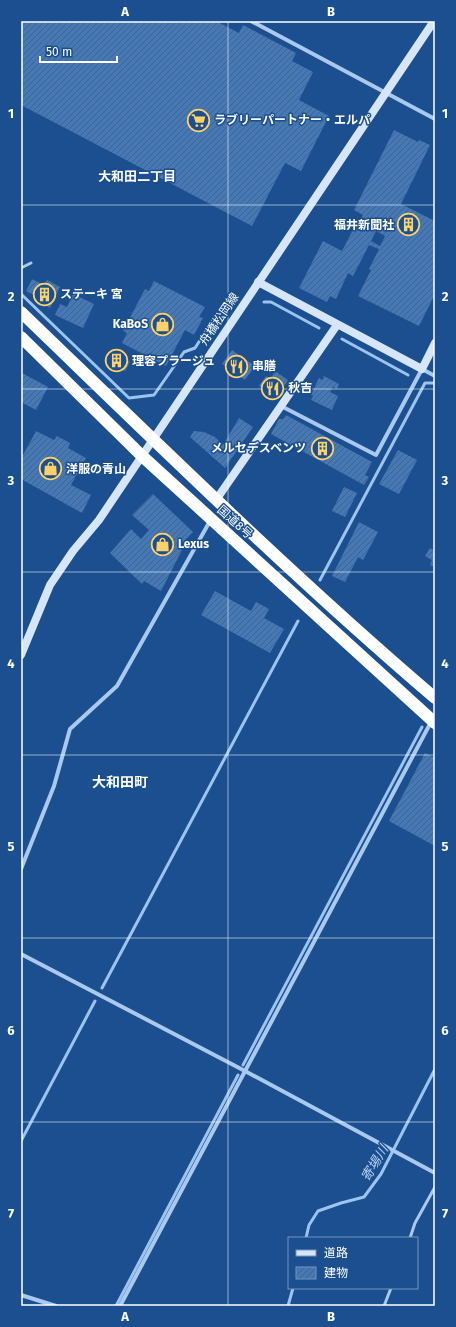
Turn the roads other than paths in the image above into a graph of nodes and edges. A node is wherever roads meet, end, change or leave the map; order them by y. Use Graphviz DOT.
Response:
graph roads {
  1 [pos="251,21"];
  2 [pos="434,21"];
  3 [pos="386,93"];
  4 [pos="435,119"];
  5 [pos="31,263"];
  6 [pos="21,268"];
  7 [pos="258,282"];
  8 [pos="21,312"];
  9 [pos="337,325"];
  10 [pos="22,341"];
  11 [pos="435,343"];
  12 [pos="422,368"];
  13 [pos="435,376"];
  14 [pos="281,406"];
  15 [pos="152,439"];
  16 [pos="142,456"];
  17 [pos="216,500"];
  18 [pos="211,519"];
  19 [pos="21,654"];
  20 [pos="435,698"];
  21 [pos="433,722"];
  22 [pos="21,869"];
  23 [pos="21,954"];
  24 [pos="245,1071"];
  25 [pos="435,1173"];
  26 [pos="435,1187"];
  27 [pos="410,1237"];
  28 [pos="391,1289"];
  29 [pos="21,1295"];
  30 [pos="56,1306"];
  31 [pos="120,1306"];
  32 [pos="384,1306"];
  1 -- 3 [label="street"];
  2 -- 3 [label="main road, 舟橋松岡線"];
  3 -- 4 [label="street"];
  3 -- 7 [label="main road, 舟橋松岡線"];
  5 -- 6 [label="lane"];
  7 -- 9 [label="main road"];
  7 -- 15 [label="main road, 舟橋松岡線"];
  8 -- 15 [label="highway, 国道8号"];
  9 -- 12 [label="main road"];
  9 -- 14 [label="main road"];
  10 -- 16 [label="highway, 国道8号"];
  11 -- 12 [label="main road"];
  12 -- 13 [label="street"];
  12 -- 14 [label="street"];
  14 -- 17 [label="main road"];
  15 -- 16 [label="main road, 舟橋松岡線"];
  15 -- 17 [label="highway, 国道8号"];
  16 -- 18 [label="highway, 国道8号"];
  16 -- 19 [label="main road, 舟橋松岡線"];
  17 -- 20 [label="highway, 国道8号"];
  18 -- 21 [label="highway, 国道8号"];
  18 -- 22 [label="street"];
  21 -- 24 [label="street"];
  23 -- 24 [label="street"];
  24 -- 25 [label="street"];
  24 -- 31 [label="street"];
  26 -- 27 [label="lane"];
  28 -- 32 [label="lane"];
  29 -- 30 [label="street"];
}
